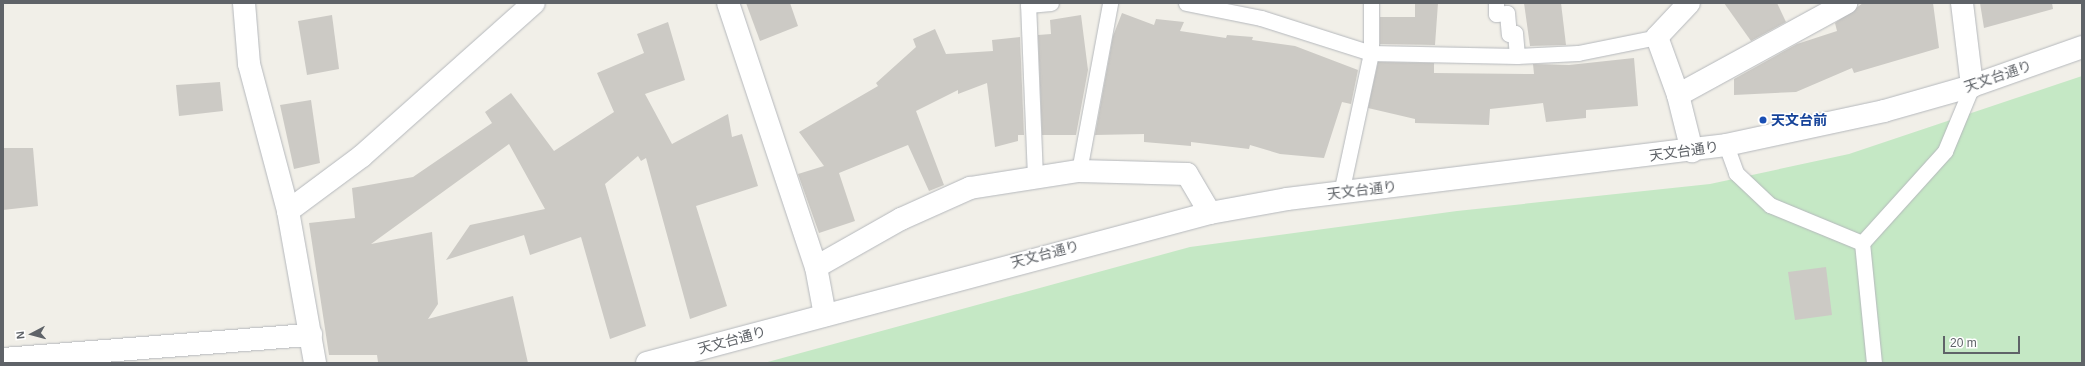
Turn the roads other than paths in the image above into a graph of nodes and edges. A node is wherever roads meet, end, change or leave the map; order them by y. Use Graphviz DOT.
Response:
graph roads {
  1 [pos="244,3"];
  2 [pos="534,3"];
  3 [pos="728,3"];
  4 [pos="1051,3"];
  5 [pos="1110,3"];
  6 [pos="1186,3"];
  7 [pos="1370,3"];
  8 [pos="1496,3"];
  9 [pos="1689,3"];
  10 [pos="1846,3"];
  11 [pos="1962,3"];
  12 [pos="514,9"];
  13 [pos="1657,37"];
  14 [pos="2082,48"];
  15 [pos="1370,53"];
  16 [pos="1517,56"];
  17 [pos="1972,86"];
  18 [pos="1678,95"];
  19 [pos="1726,145"];
  20 [pos="1692,151"];
  21 [pos="1079,171"];
  22 [pos="1035,177"];
  23 [pos="1341,193"];
  24 [pos="288,211"];
  25 [pos="1210,213"];
  26 [pos="1862,242"];
  27 [pos="816,266"];
  28 [pos="825,315"];
  29 [pos="311,335"];
  30 [pos="697,356"];
  31 [pos="3,359"];
  32 [pos="315,363"];
  33 [pos="647,363"];
  34 [pos="1874,363"];
  1 -- 24 [label="street"];
  2 -- 12 [label="street"];
  3 -- 27 [label="street"];
  4 -- 22 [label="lane"];
  5 -- 21 [label="lane"];
  6 -- 15 [label="lane"];
  7 -- 15 [label="lane"];
  8 -- 16 [label="lane"];
  9 -- 13 [label="street"];
  10 -- 18 [label="street"];
  11 -- 17 [label="street"];
  12 -- 24 [label="street"];
  13 -- 16 [label="lane"];
  13 -- 18 [label="street"];
  14 -- 17 [label="street, 天文台通り"];
  15 -- 16 [label="lane"];
  15 -- 23 [label="lane"];
  17 -- 19 [label="street, 天文台通り"];
  17 -- 26 [label="lane"];
  18 -- 20 [label="street"];
  19 -- 20 [label="street, 天文台通り"];
  19 -- 26 [label="lane"];
  20 -- 23 [label="street, 天文台通り"];
  21 -- 22 [label="street"];
  21 -- 25 [label="street"];
  22 -- 27 [label="street"];
  23 -- 25 [label="street, 天文台通り"];
  24 -- 29 [label="street"];
  25 -- 28 [label="street, 天文台通り"];
  26 -- 34 [label="lane"];
  27 -- 28 [label="street"];
  28 -- 30 [label="street, 天文台通り"];
  29 -- 31 [label="street"];
  29 -- 32 [label="street"];
  30 -- 33 [label="street, 天文台通り"];
}
